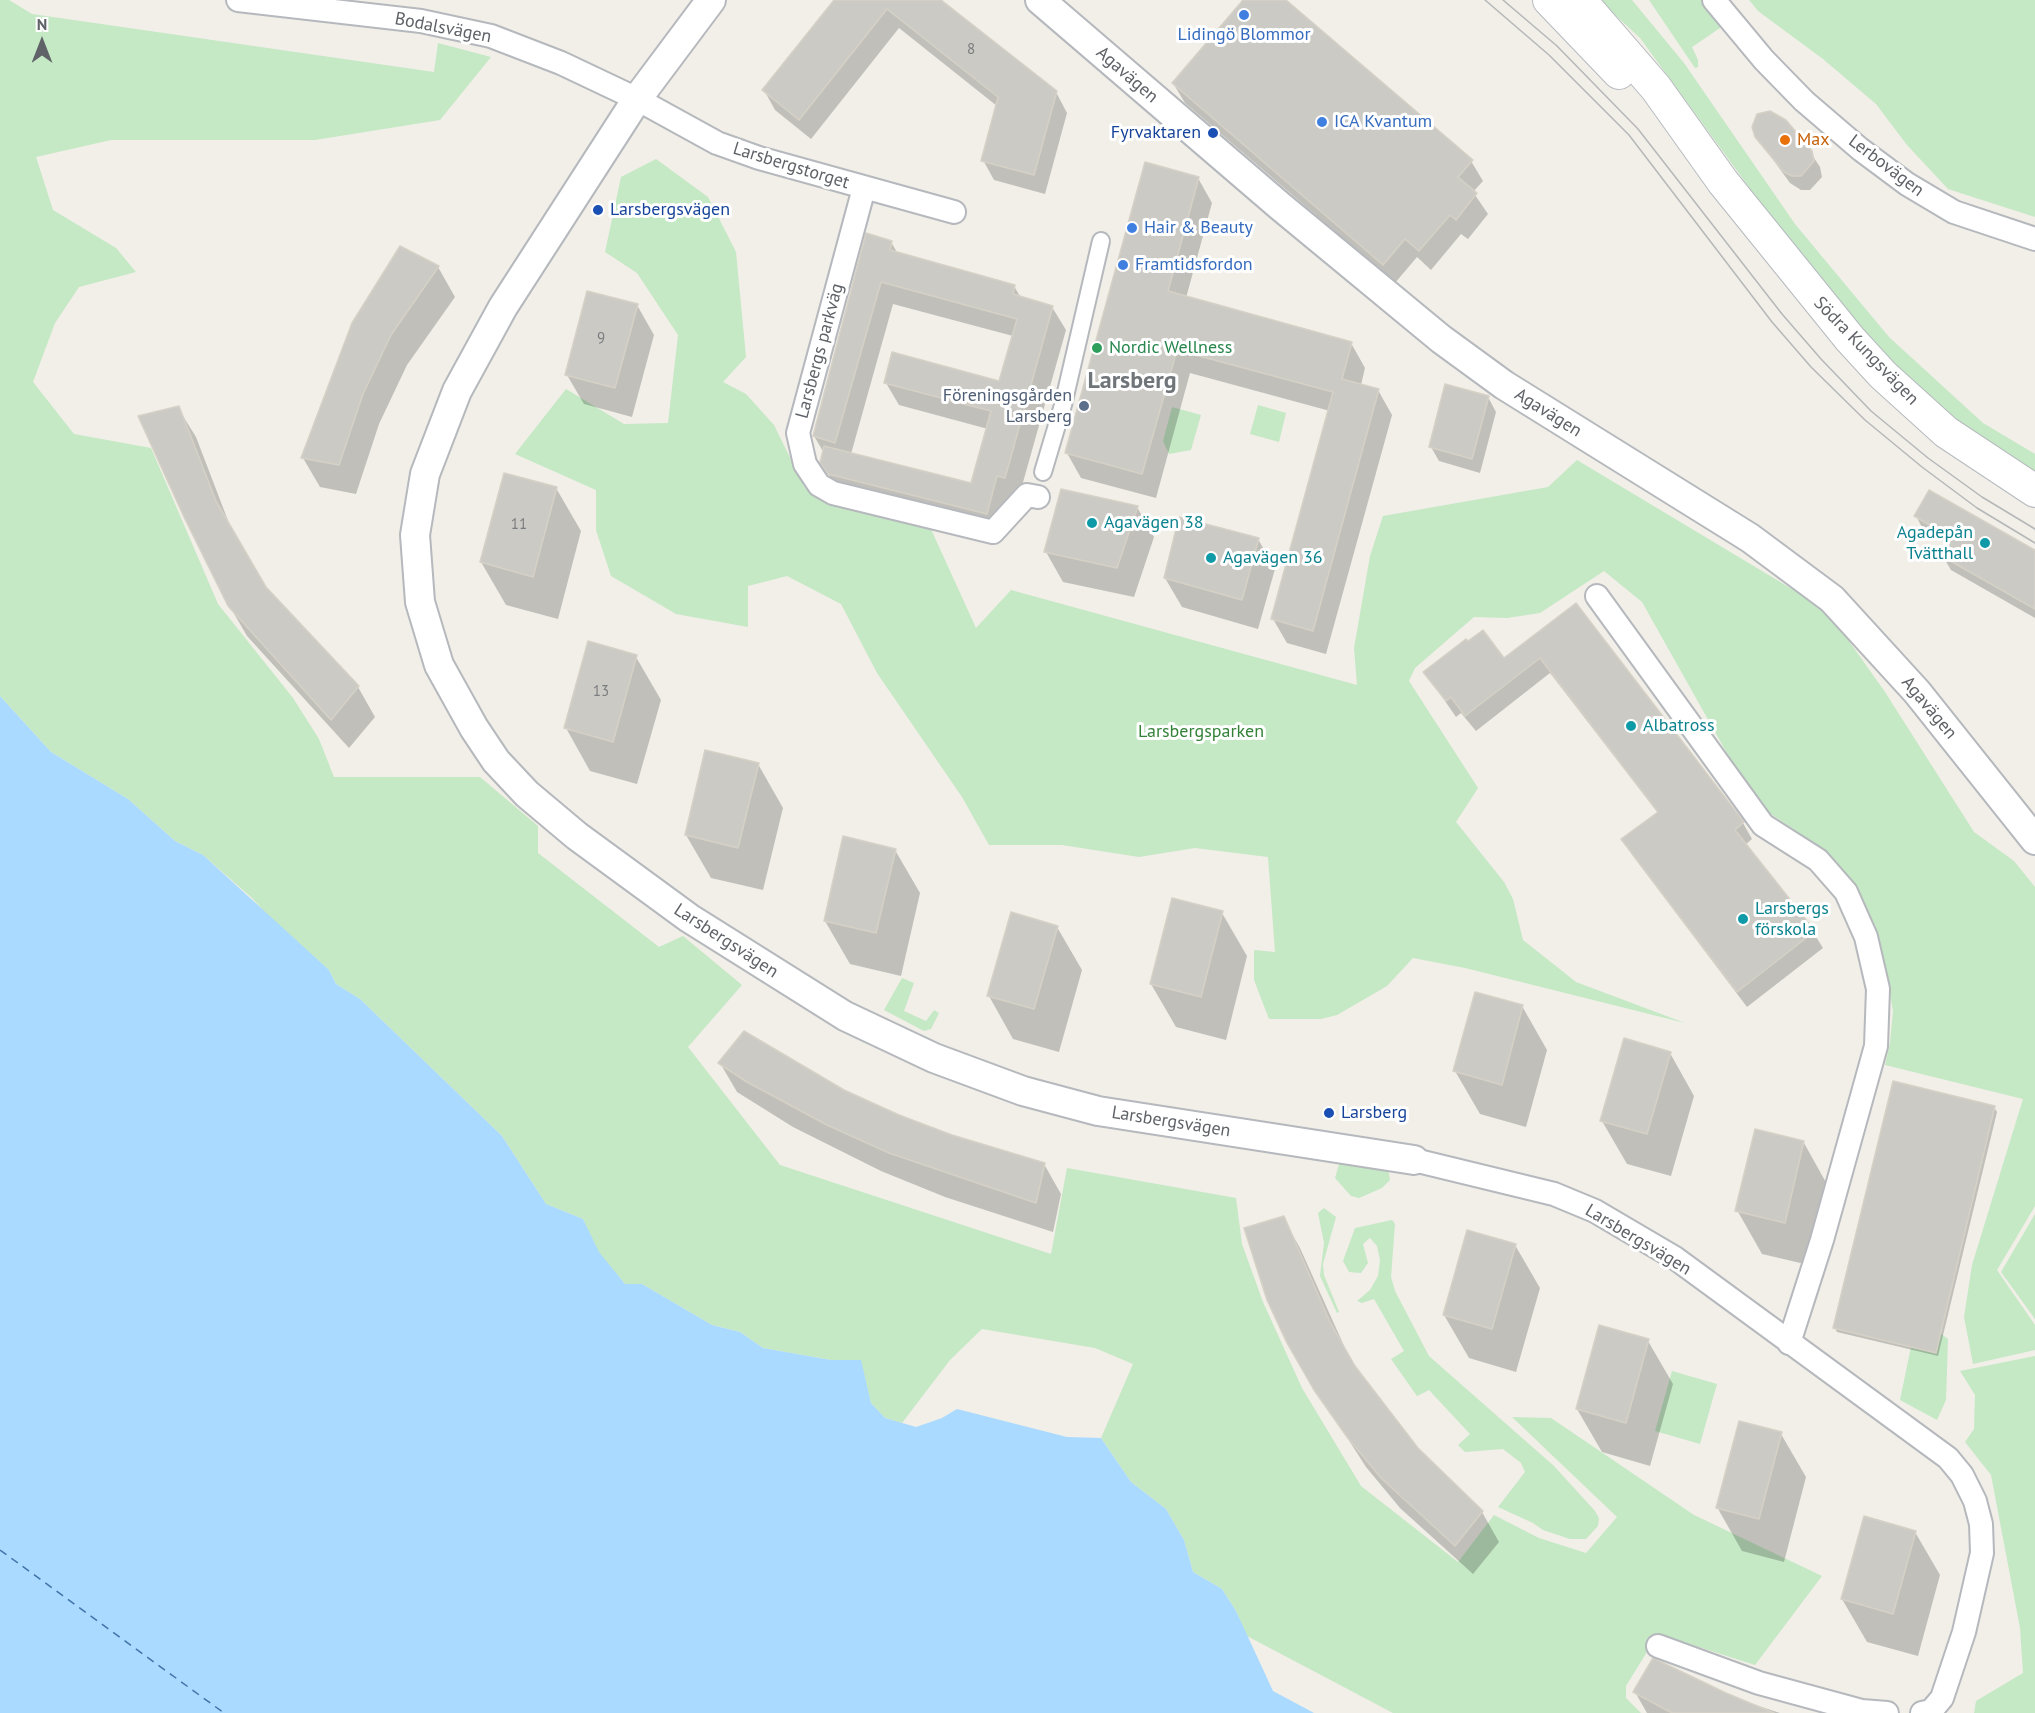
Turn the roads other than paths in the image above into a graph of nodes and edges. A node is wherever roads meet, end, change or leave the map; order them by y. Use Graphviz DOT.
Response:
graph roads {
  1 [pos="238,0"];
  2 [pos="711,0"];
  3 [pos="1040,0"];
  4 [pos="1549,0"];
  5 [pos="1580,0"];
  6 [pos="1714,0"];
  7 [pos="637,99"];
  8 [pos="1723,182"];
  9 [pos="864,188"];
  10 [pos="954,212"];
  11 [pos="2035,239"];
  12 [pos="1101,241"];
  13 [pos="1043,472"];
  14 [pos="2035,492"];
  15 [pos="1038,497"];
  16 [pos="1597,596"];
  17 [pos="2035,840"];
  18 [pos="1414,1160"];
  19 [pos="1789,1343"];
  20 [pos="1658,1646"];
  21 [pos="1887,1713"];
  22 [pos="1922,1713"];
  1 -- 7 [label="street, Bodalsvägen"];
  2 -- 7 [label="street, Larsbergsvägen"];
  3 -- 17 [label="street, Agavägen"];
  4 -- 8 [label="main road, Södra Kungsvägen"];
  5 -- 8 [label="main road, Södra Kungsvägen"];
  6 -- 11 [label="street, Lerbovägen"];
  7 -- 9 [label="street, Larsbergstorget"];
  7 -- 18 [label="street, Larsbergsvägen"];
  8 -- 14 [label="main road, Södra Kungsvägen"];
  9 -- 10 [label="street, Larsbergstorget"];
  9 -- 15 [label="street, Larsbergs parkväg"];
  12 -- 13 [label="street"];
  16 -- 19 [label="street"];
  18 -- 19 [label="street, Larsbergsvägen"];
  19 -- 22 [label="street, Larsbergsvägen"];
  20 -- 21 [label="street"];
}
